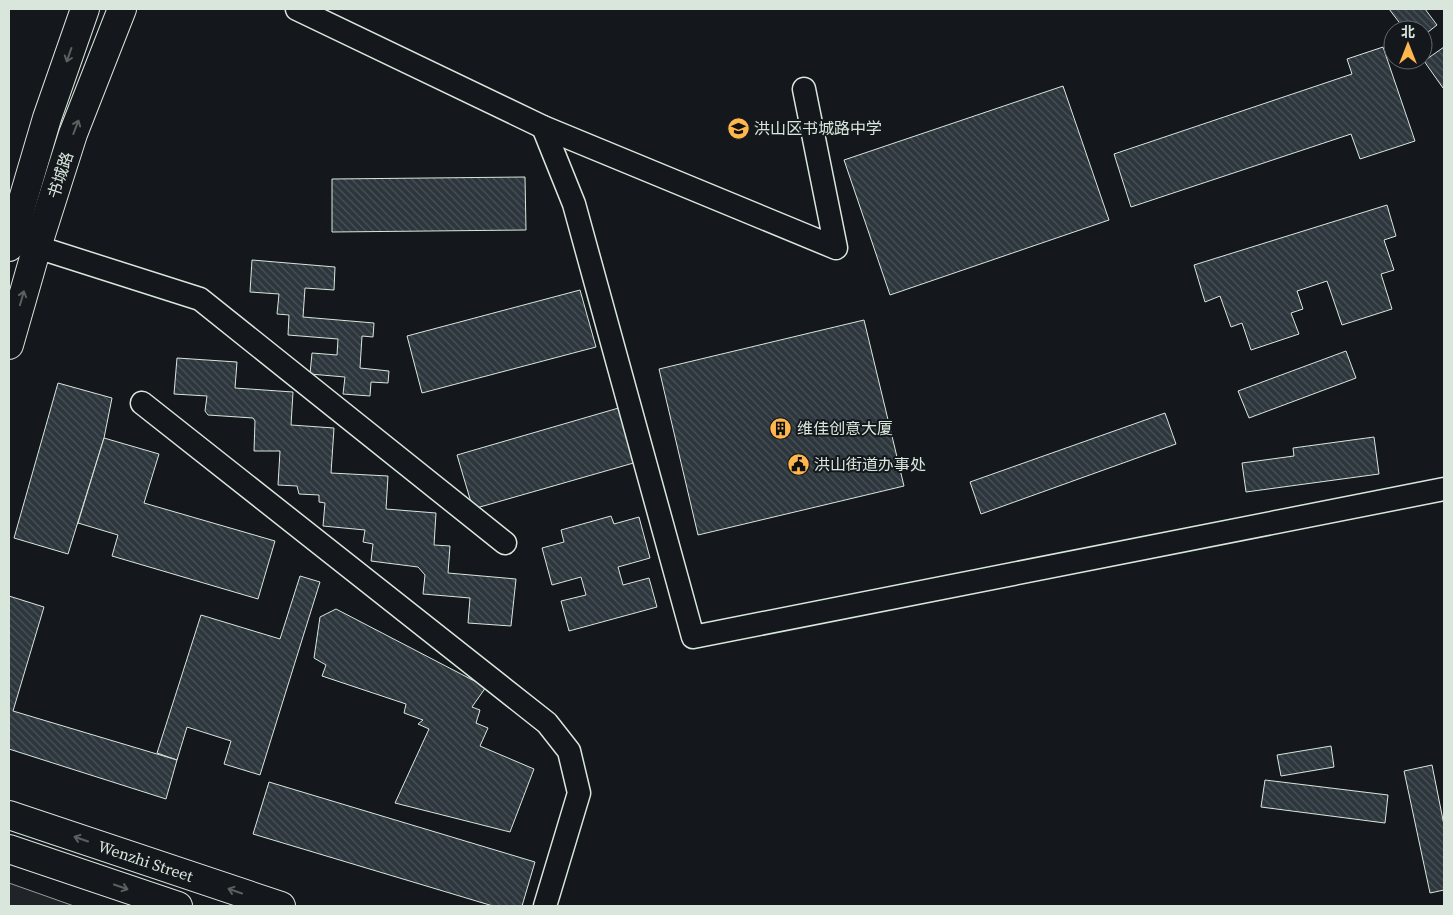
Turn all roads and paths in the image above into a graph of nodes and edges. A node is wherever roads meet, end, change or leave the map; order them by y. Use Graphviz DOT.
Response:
graph roads {
  1 [pos="85,9"];
  2 [pos="122,9"];
  3 [pos="297,9"];
  4 [pos="804,89"];
  5 [pos="542,127"];
  6 [pos="9,247"];
  7 [pos="37,247"];
  8 [pos="9,345"];
  9 [pos="142,403"];
  10 [pos="1444,489"];
  11 [pos="505,543"];
  12 [pos="9,815"];
  13 [pos="9,849"];
  14 [pos="178,906"];
  15 [pos="281,906"];
  16 [pos="545,906"];
  1 -- 6 [label="main road, 书城路, one-way"];
  7 -- 2 [label="main road, 书城路, one-way"];
  3 -- 5 [label="street"];
  4 -- 5 [label="street"];
  5 -- 10 [label="street"];
  8 -- 7 [label="main road, 书城路, one-way"];
  7 -- 11 [label="street"];
  9 -- 16 [label="street"];
  15 -- 12 [label="main road, Wenzhi Street, one-way"];
  13 -- 14 [label="main road, Wenzhi Street, one-way"];
}
